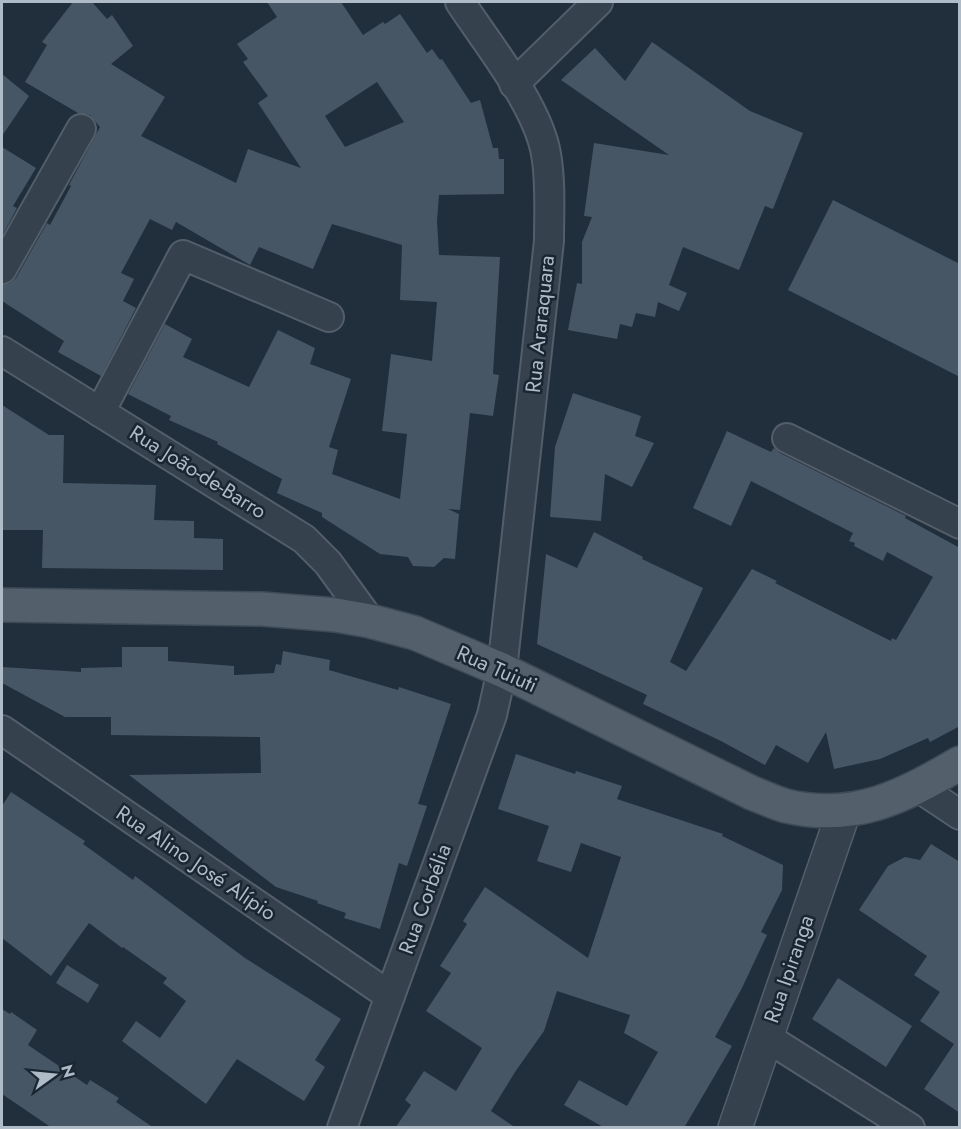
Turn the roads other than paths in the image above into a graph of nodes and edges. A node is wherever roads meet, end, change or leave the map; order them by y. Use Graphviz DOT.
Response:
graph roads {
  1 [pos="460,2"];
  2 [pos="598,2"];
  3 [pos="514,84"];
  4 [pos="81,129"];
  5 [pos="2,269"];
  6 [pos="329,317"];
  7 [pos="2,351"];
  8 [pos="100,412"];
  9 [pos="787,438"];
  10 [pos="960,524"];
  11 [pos="2,605"];
  12 [pos="370,621"];
  13 [pos="502,670"];
  14 [pos="2,730"];
  15 [pos="960,763"];
  16 [pos="918,788"];
  17 [pos="844,812"];
  18 [pos="960,815"];
  19 [pos="390,996"];
  20 [pos="766,1037"];
  21 [pos="342,1128"];
  22 [pos="735,1128"];
  23 [pos="910,1128"];
  1 -- 3 [label="street, Rua Araraquara"];
  2 -- 3 [label="street"];
  3 -- 13 [label="street, Rua Araraquara"];
  4 -- 5 [label="street"];
  6 -- 8 [label="street"];
  7 -- 8 [label="street, Rua João-de-Barro"];
  8 -- 12 [label="street, Rua João-de-Barro"];
  9 -- 10 [label="street"];
  11 -- 12 [label="main road, Rua Tuiuti"];
  12 -- 13 [label="main road, Rua Tuiuti"];
  13 -- 17 [label="main road, Rua Tuiuti"];
  13 -- 19 [label="street, Rua Corbélia"];
  14 -- 19 [label="street, Rua Alino José Alípio"];
  15 -- 16 [label="main road, Rua Tuiuti"];
  16 -- 17 [label="main road, Rua Tuiuti"];
  16 -- 18 [label="street"];
  17 -- 20 [label="street, Rua Ipiranga"];
  19 -- 21 [label="street, Rua Corbélia"];
  20 -- 22 [label="street, Rua Ipiranga"];
  20 -- 23 [label="street"];
}
